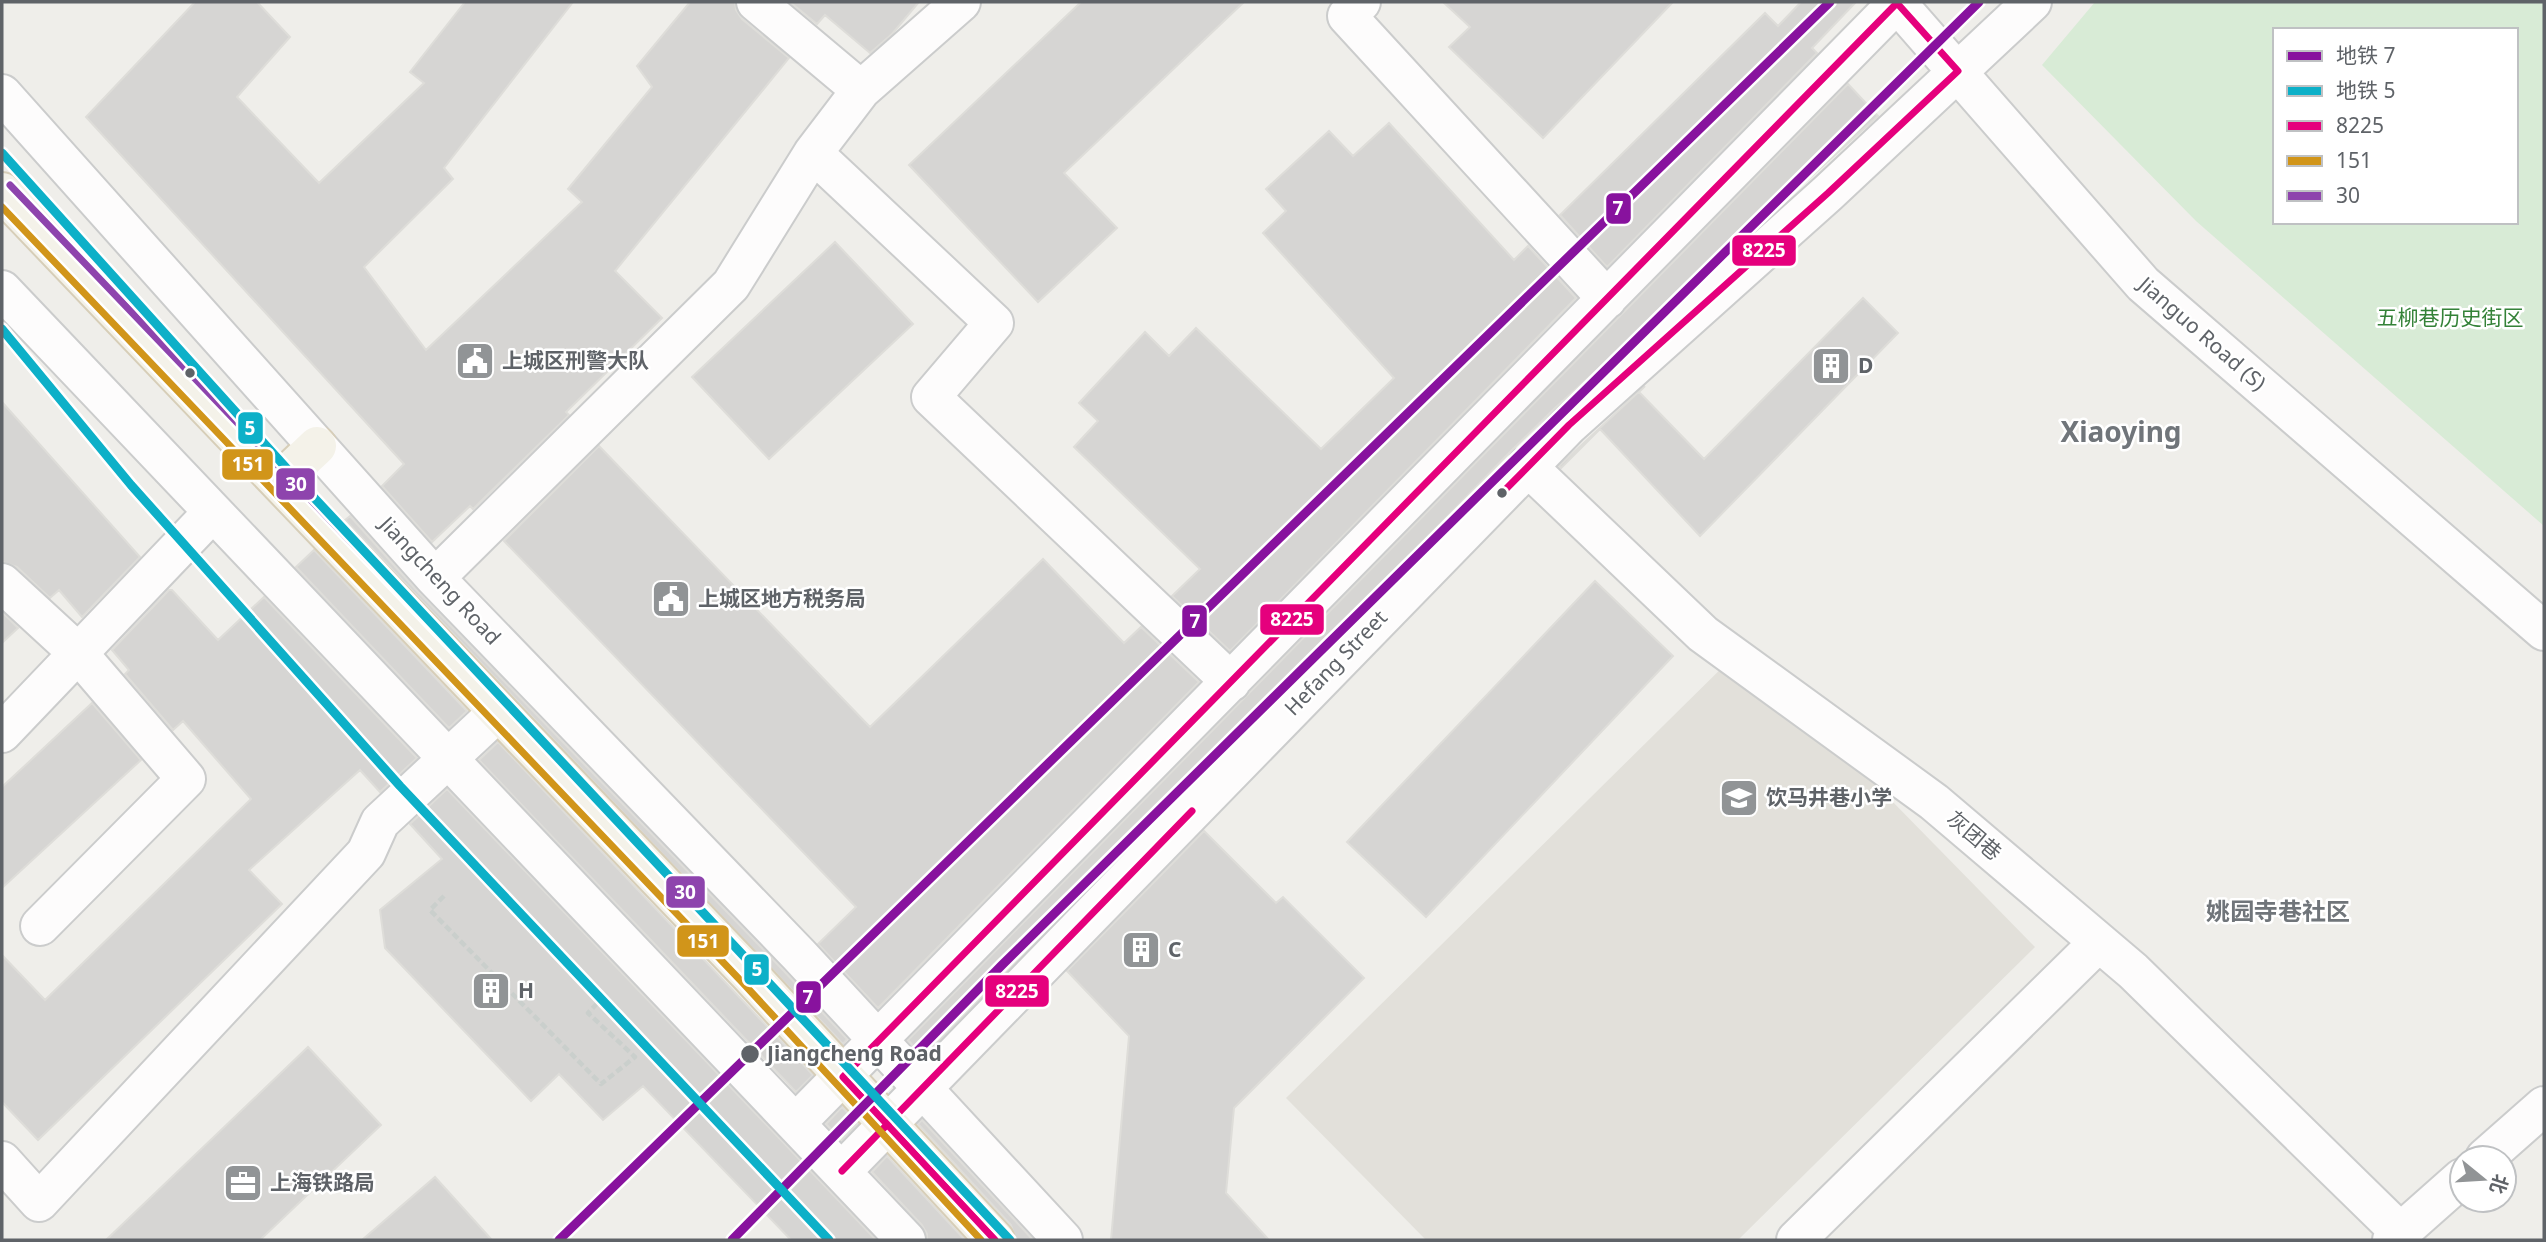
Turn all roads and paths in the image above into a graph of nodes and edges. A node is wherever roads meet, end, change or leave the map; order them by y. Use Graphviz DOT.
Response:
graph roads {
  1 [pos="756,2"];
  2 [pos="961,2"];
  3 [pos="1361,2"];
  4 [pos="1897,2"];
  5 [pos="2032,2"];
  6 [pos="1958,71"];
  7 [pos="861,90"];
  8 [pos="2,94"];
  9 [pos="813,153"];
  10 [pos="2,192"];
  11 [pos="2,290"];
  12 [pos="1607,299"];
  13 [pos="317,446"];
  14 [pos="1527,466"];
  15 [pos="279,482"];
  16 [pos="213,512"];
  17 [pos="435,578"];
  18 [pos="2,583"];
  19 [pos="2544,631"];
  20 [pos="77,652"];
  21 [pos="1231,682"];
  22 [pos="498,712"];
  23 [pos="2,733"];
  24 [pos="448,758"];
  25 [pos="444,896"];
  26 [pos="40,926"];
  27 [pos="2099,942"];
  28 [pos="607,993"];
  29 [pos="879,1041"];
  30 [pos="843,1077"];
  31 [pos="922,1088"];
  32 [pos="2544,1106"];
  33 [pos="796,1123"];
  34 [pos="887,1124"];
  35 [pos="2501,1144"];
  36 [pos="2,1161"];
  37 [pos="842,1171"];
  38 [pos="2448,1190"];
  39 [pos="2396,1236"];
  40 [pos="906,1240"];
  41 [pos="995,1240"];
  42 [pos="1063,1240"];
  43 [pos="1796,1240"];
  1 -- 7 [label="street"];
  2 -- 7 [label="street"];
  3 -- 12 [label="street"];
  4 -- 6 [label="street, Jianguo Road (S)"];
  4 -- 12 [label="street"];
  5 -- 6 [label="street, Hefang Street"];
  6 -- 14 [label="street, Hefang Street"];
  6 -- 19 [label="street, Jianguo Road (S)"];
  7 -- 9 [label="street"];
  8 -- 13 [label="street, Jiangcheng Road"];
  9 -- 17 [label="street"];
  9 -- 21 [label="street"];
  10 -- 15 [label="main road"];
  11 -- 16 [label="street"];
  12 -- 21 [label="street"];
  13 -- 15 [label="main road"];
  13 -- 17 [label="street, Jiangcheng Road"];
  14 -- 27 [label="street, 灰团巷"];
  14 -- 31 [label="street, Hefang Street"];
  15 -- 22 [label="main road"];
  16 -- 20 [label="street"];
  16 -- 24 [label="street"];
  17 -- 29 [label="street, Jiangcheng Road"];
  18 -- 20 [label="street"];
  20 -- 23 [label="street"];
  20 -- 26 [label="street"];
  21 -- 29 [label="street"];
  22 -- 24 [label="street"];
  22 -- 30 [label="main road"];
  24 -- 33 [label="street"];
  24 -- 36 [label="street"];
  25 -- 28 [label="path"];
  27 -- 39 [label="street, 灰团巷"];
  27 -- 43 [label="street"];
  29 -- 30 [label="street"];
  29 -- 31 [label="street, Jiangcheng Road"];
  30 -- 33 [label="street"];
  30 -- 34 [label="main road"];
  31 -- 34 [label="street, Hefang Street"];
  31 -- 42 [label="street, Jiangcheng Road"];
  32 -- 35 [label="street"];
  33 -- 37 [label="street"];
  34 -- 37 [label="street, Hefang Street"];
  34 -- 41 [label="main road"];
  37 -- 40 [label="street"];
  38 -- 39 [label="street"];
}
